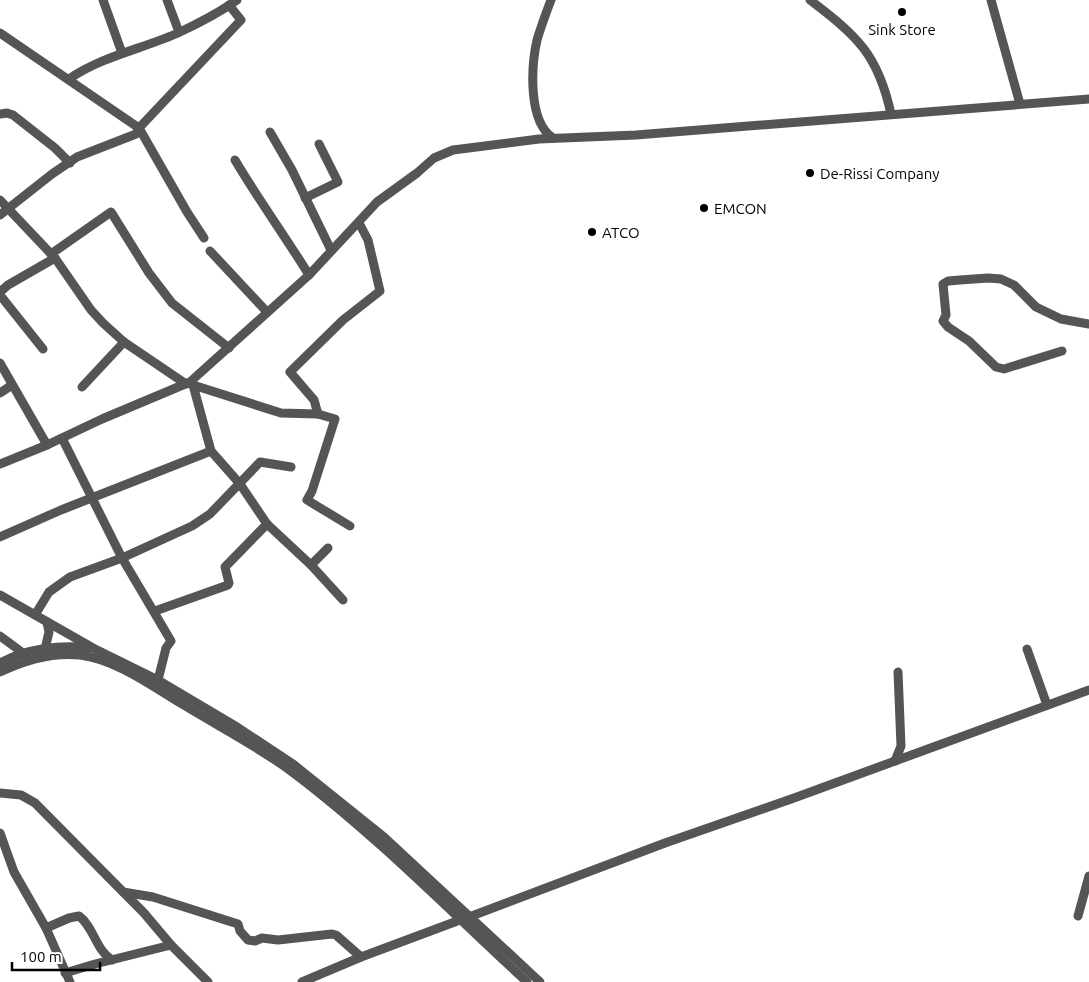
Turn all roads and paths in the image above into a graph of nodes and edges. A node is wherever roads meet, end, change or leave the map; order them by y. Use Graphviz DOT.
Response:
graph roads {
  1 [pos="103,0"];
  2 [pos="167,0"];
  3 [pos="551,0"];
  4 [pos="810,0"];
  5 [pos="991,0"];
  6 [pos="228,3"];
  7 [pos="179,32"];
  8 [pos="0,33"];
  9 [pos="122,53"];
  10 [pos="69,79"];
  11 [pos="1089,99"];
  12 [pos="1020,104"];
  13 [pos="0,114"];
  14 [pos="891,114"];
  15 [pos="139,128"];
  16 [pos="270,132"];
  17 [pos="554,139"];
  18 [pos="319,144"];
  19 [pos="235,160"];
  20 [pos="70,163"];
  21 [pos="305,198"];
  22 [pos="0,200"];
  23 [pos="9,208"];
  24 [pos="0,215"];
  25 [pos="359,223"];
  26 [pos="204,238"];
  27 [pos="331,250"];
  28 [pos="210,251"];
  29 [pos="53,256"];
  30 [pos="309,274"];
  31 [pos="0,294"];
  32 [pos="267,312"];
  33 [pos="1089,324"];
  34 [pos="124,342"];
  35 [pos="229,348"];
  36 [pos="43,349"];
  37 [pos="1062,351"];
  38 [pos="0,363"];
  39 [pos="190,384"];
  40 [pos="12,385"];
  41 [pos="82,387"];
  42 [pos="0,393"];
  43 [pos="318,414"];
  44 [pos="62,438"];
  45 [pos="47,445"];
  46 [pos="211,451"];
  47 [pos="0,464"];
  48 [pos="291,467"];
  49 [pos="240,484"];
  50 [pos="94,498"];
  51 [pos="267,524"];
  52 [pos="350,526"];
  53 [pos="0,537"];
  54 [pos="328,548"];
  55 [pos="122,558"];
  56 [pos="311,565"];
  57 [pos="0,595"];
  58 [pos="343,600"];
  59 [pos="155,611"];
  60 [pos="35,615"];
  61 [pos="48,622"];
  62 [pos="0,636"];
  63 [pos="93,648"];
  64 [pos="45,649"];
  65 [pos="1027,649"];
  66 [pos="24,653"];
  67 [pos="0,663"];
  68 [pos="0,672"];
  69 [pos="898,672"];
  70 [pos="158,680"];
  71 [pos="1089,690"];
  72 [pos="1047,705"];
  73 [pos="901,746"];
  74 [pos="914,754"];
  75 [pos="895,761"];
  76 [pos="0,792"];
  77 [pos="0,833"];
  78 [pos="1089,876"];
  79 [pos="123,892"];
  80 [pos="153,897"];
  81 [pos="144,913"];
  82 [pos="1078,916"];
  83 [pos="469,917"];
  84 [pos="460,920"];
  85 [pos="46,928"];
  86 [pos="171,945"];
  87 [pos="361,957"];
  88 [pos="112,960"];
  89 [pos="68,978"];
  90 [pos="208,982"];
  91 [pos="302,982"];
  92 [pos="527,982"];
  93 [pos="540,982"];
  1 -- 9 [label="street"];
  2 -- 7 [label="street"];
  3 -- 17 [label="street"];
  4 -- 14 [label="street"];
  5 -- 12 [label="street"];
  6 -- 7 [label="street"];
  6 -- 15 [label="street"];
  7 -- 9 [label="street"];
  8 -- 10 [label="street"];
  9 -- 10 [label="street"];
  10 -- 15 [label="street"];
  11 -- 12 [label="street"];
  12 -- 14 [label="street"];
  13 -- 20 [label="street"];
  14 -- 17 [label="street"];
  15 -- 20 [label="street"];
  15 -- 26 [label="street"];
  16 -- 21 [label="street"];
  17 -- 25 [label="street"];
  18 -- 21 [label="street"];
  19 -- 30 [label="street"];
  20 -- 23 [label="street"];
  21 -- 27 [label="street"];
  22 -- 23 [label="street"];
  23 -- 24 [label="street"];
  23 -- 29 [label="street"];
  25 -- 27 [label="street"];
  25 -- 43 [label="street"];
  27 -- 30 [label="street"];
  28 -- 32 [label="street"];
  29 -- 31 [label="street"];
  29 -- 34 [label="street"];
  29 -- 35 [label="street"];
  30 -- 32 [label="street"];
  31 -- 36 [label="street"];
  32 -- 35 [label="street"];
  33 -- 37 [label="street"];
  34 -- 39 [label="street"];
  34 -- 41 [label="street"];
  35 -- 39 [label="street"];
  38 -- 40 [label="street"];
  39 -- 43 [label="street"];
  39 -- 44 [label="street"];
  39 -- 46 [label="street"];
  40 -- 42 [label="street"];
  40 -- 45 [label="street"];
  43 -- 52 [label="street"];
  44 -- 45 [label="street"];
  44 -- 50 [label="street"];
  45 -- 47 [label="street"];
  46 -- 49 [label="street"];
  46 -- 50 [label="street"];
  48 -- 49 [label="street"];
  49 -- 51 [label="street"];
  49 -- 55 [label="street"];
  50 -- 53 [label="street"];
  50 -- 55 [label="street"];
  51 -- 56 [label="street"];
  51 -- 59 [label="street"];
  54 -- 56 [label="street"];
  55 -- 59 [label="street"];
  55 -- 60 [label="street"];
  56 -- 58 [label="street"];
  57 -- 60 [label="street"];
  59 -- 70 [label="street"];
  60 -- 61 [label="street"];
  61 -- 63 [label="street"];
  61 -- 64 [label="street"];
  62 -- 66 [label="street"];
  63 -- 64 [label="street"];
  63 -- 70 [label="street"];
  64 -- 66 [label="street"];
  65 -- 72 [label="street"];
  66 -- 67 [label="street"];
  68 -- 84 [label="street"];
  69 -- 73 [label="street"];
  70 -- 83 [label="street"];
  71 -- 72 [label="street"];
  72 -- 74 [label="street"];
  73 -- 74 [label="street"];
  73 -- 75 [label="street"];
  74 -- 75 [label="street"];
  75 -- 83 [label="street"];
  76 -- 79 [label="street"];
  77 -- 85 [label="street"];
  78 -- 82 [label="street"];
  79 -- 80 [label="street"];
  79 -- 81 [label="street"];
  80 -- 81 [label="street"];
  80 -- 87 [label="street"];
  81 -- 86 [label="street"];
  83 -- 93 [label="street"];
  84 -- 87 [label="street"];
  84 -- 92 [label="street"];
  85 -- 88 [label="street"];
  85 -- 89 [label="street"];
  86 -- 88 [label="street"];
  86 -- 90 [label="street"];
  87 -- 91 [label="street"];
  88 -- 89 [label="street"];
}
